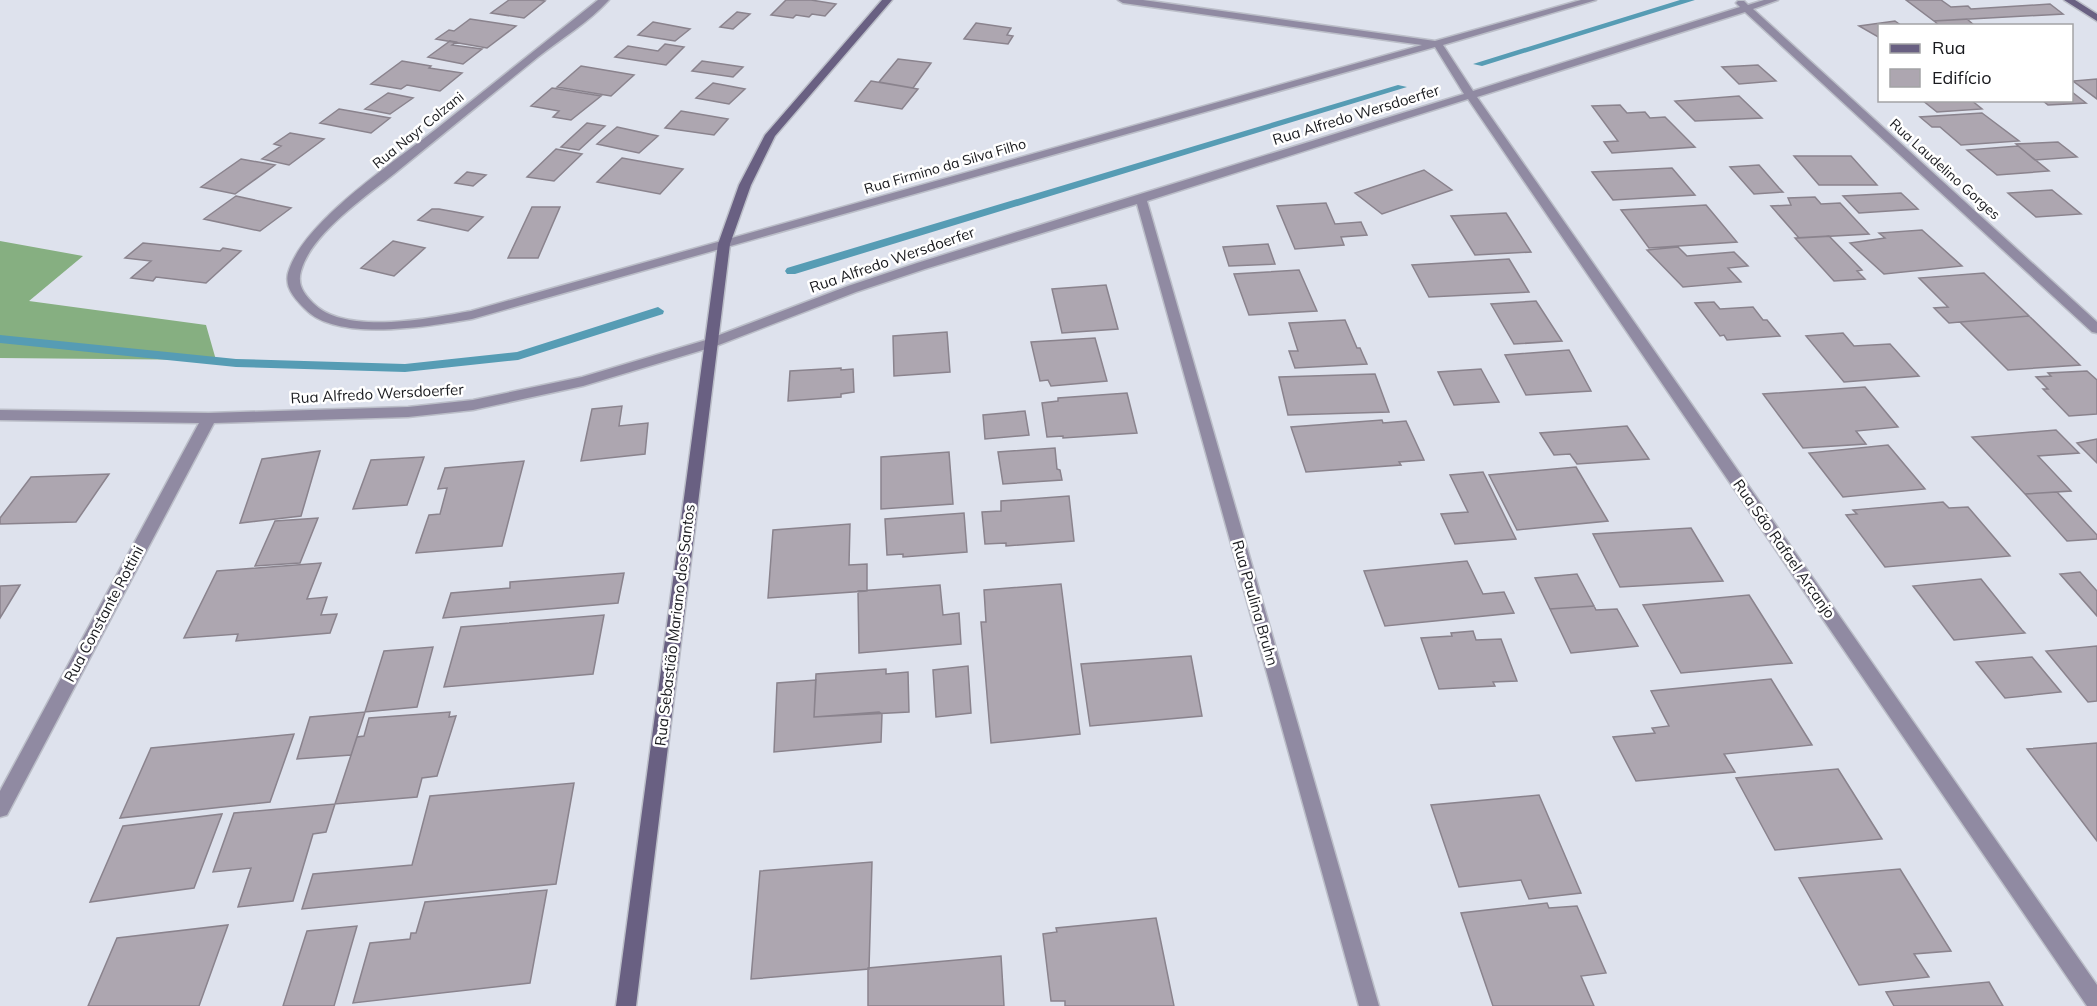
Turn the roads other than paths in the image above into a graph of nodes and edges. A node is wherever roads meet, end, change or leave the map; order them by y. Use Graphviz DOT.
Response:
graph roads {
  1 [pos="604,0"];
  2 [pos="887,0"];
  3 [pos="1123,0"];
  4 [pos="1591,0"];
  5 [pos="1773,0"];
  6 [pos="2069,0"];
  7 [pos="1742,4"];
  8 [pos="2097,18"];
  9 [pos="1438,44"];
  10 [pos="1471,96"];
  11 [pos="1141,200"];
  12 [pos="724,244"];
  13 [pos="306,307"];
  14 [pos="2097,329"];
  15 [pos="711,343"];
  16 [pos="0,415"];
  17 [pos="209,418"];
  18 [pos="0,809"];
  19 [pos="2097,1003"];
  20 [pos="626,1006"];
  21 [pos="1369,1006"];
  1 -- 13 [label="street, Rua Nayr Colzani"];
  2 -- 12 [label="street, Rua Sebastião Mariano dos Santos"];
  3 -- 9 [label="street"];
  4 -- 9 [label="street, Rua Firmino da Silva Filho"];
  5 -- 7 [label="street, Rua Alfredo Wersdoerfer"];
  6 -- 8 [label="street"];
  7 -- 10 [label="street, Rua Alfredo Wersdoerfer"];
  7 -- 14 [label="street, Rua Laudelino Gorges"];
  9 -- 10 [label="street, Rua São Rafael Arcanjo"];
  9 -- 12 [label="street, Rua Firmino da Silva Filho"];
  10 -- 11 [label="street, Rua Alfredo Wersdoerfer"];
  10 -- 19 [label="street, Rua São Rafael Arcanjo"];
  11 -- 15 [label="street, Rua Alfredo Wersdoerfer"];
  11 -- 21 [label="street, Rua Paulina Bruhn"];
  12 -- 13 [label="street, Rua Firmino da Silva Filho"];
  12 -- 15 [label="street, Rua Sebastião Mariano dos Santos"];
  15 -- 17 [label="street, Rua Alfredo Wersdoerfer"];
  15 -- 20 [label="street, Rua Sebastião Mariano dos Santos"];
  16 -- 17 [label="street, Rua Alfredo Wersdoerfer"];
  17 -- 18 [label="street, Rua Constante Rottini"];
}
